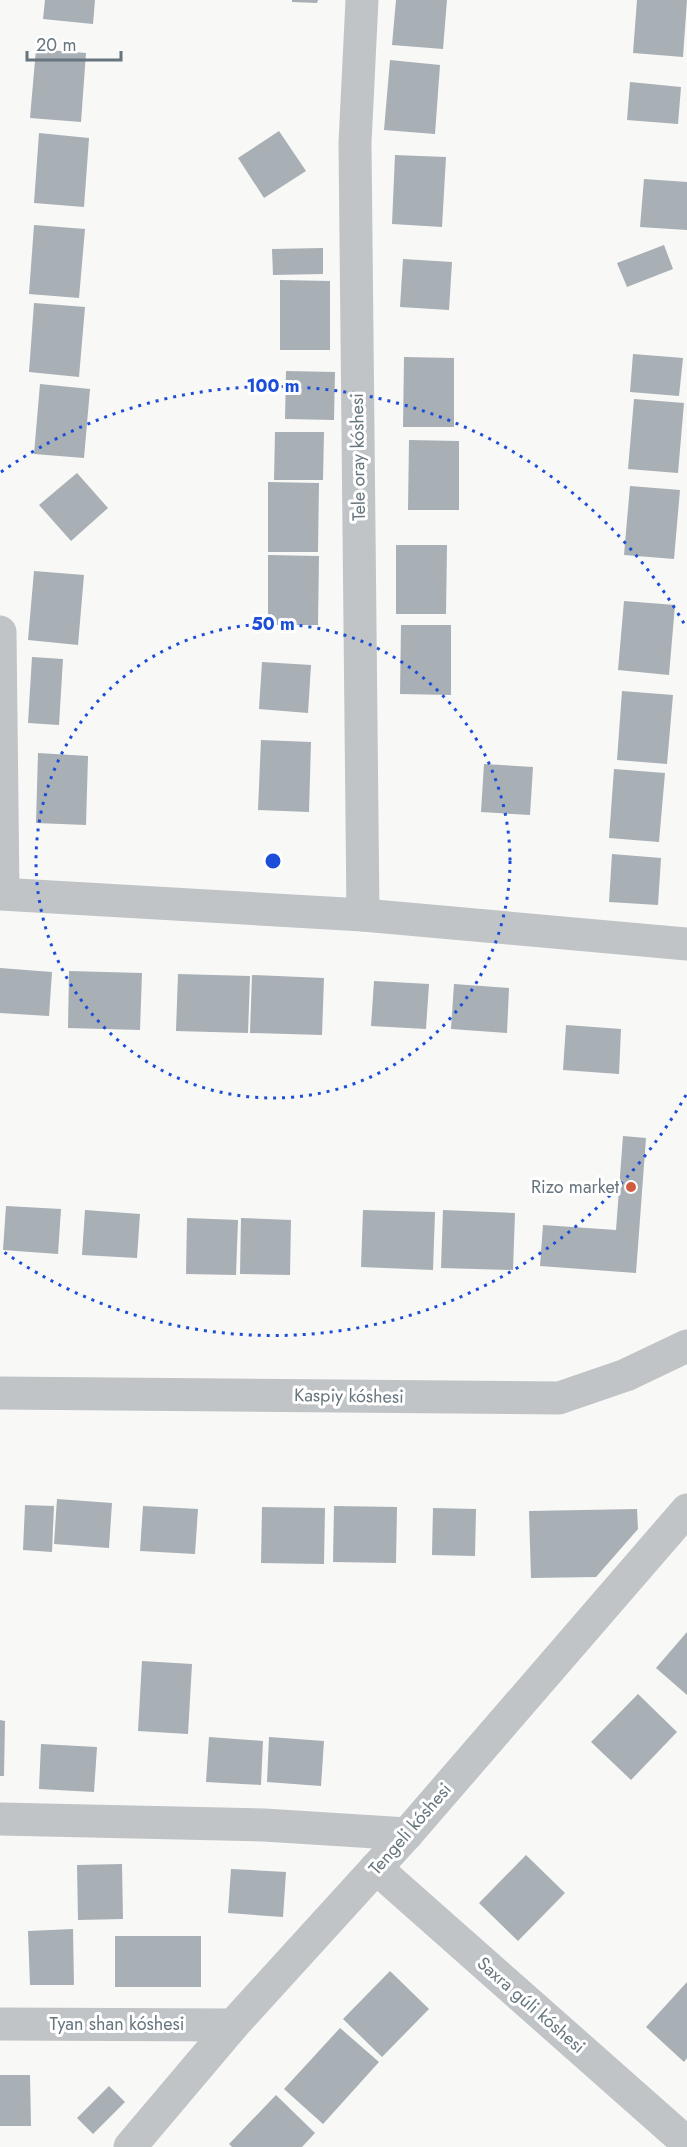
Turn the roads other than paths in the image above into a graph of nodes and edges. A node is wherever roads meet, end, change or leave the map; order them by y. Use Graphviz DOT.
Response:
graph roads {
  1 [pos="362,0"];
  2 [pos="0,632"];
  3 [pos="1,893"];
  4 [pos="363,915"];
  5 [pos="687,944"];
  6 [pos="687,1346"];
  7 [pos="0,1393"];
  8 [pos="687,1510"];
  9 [pos="0,1819"];
  10 [pos="407,1834"];
  11 [pos="376,1868"];
  12 [pos="0,2024"];
  13 [pos="233,2025"];
  14 [pos="676,2134"];
  15 [pos="130,2147"];
  1 -- 4 [label="street, Tele oray kóshesi"];
  2 -- 3 [label="street"];
  3 -- 4 [label="street"];
  4 -- 5 [label="street"];
  6 -- 7 [label="street, Kaspiy kóshesi"];
  8 -- 10 [label="street, Tengeli kóshesi"];
  9 -- 10 [label="street"];
  10 -- 11 [label="street, Tengeli kóshesi"];
  11 -- 13 [label="street, Tengeli kóshesi"];
  11 -- 14 [label="street, Saxra gúli kóshesi"];
  12 -- 13 [label="street, Tyan shan kóshesi"];
  13 -- 15 [label="street, Tengeli kóshesi"];
}
